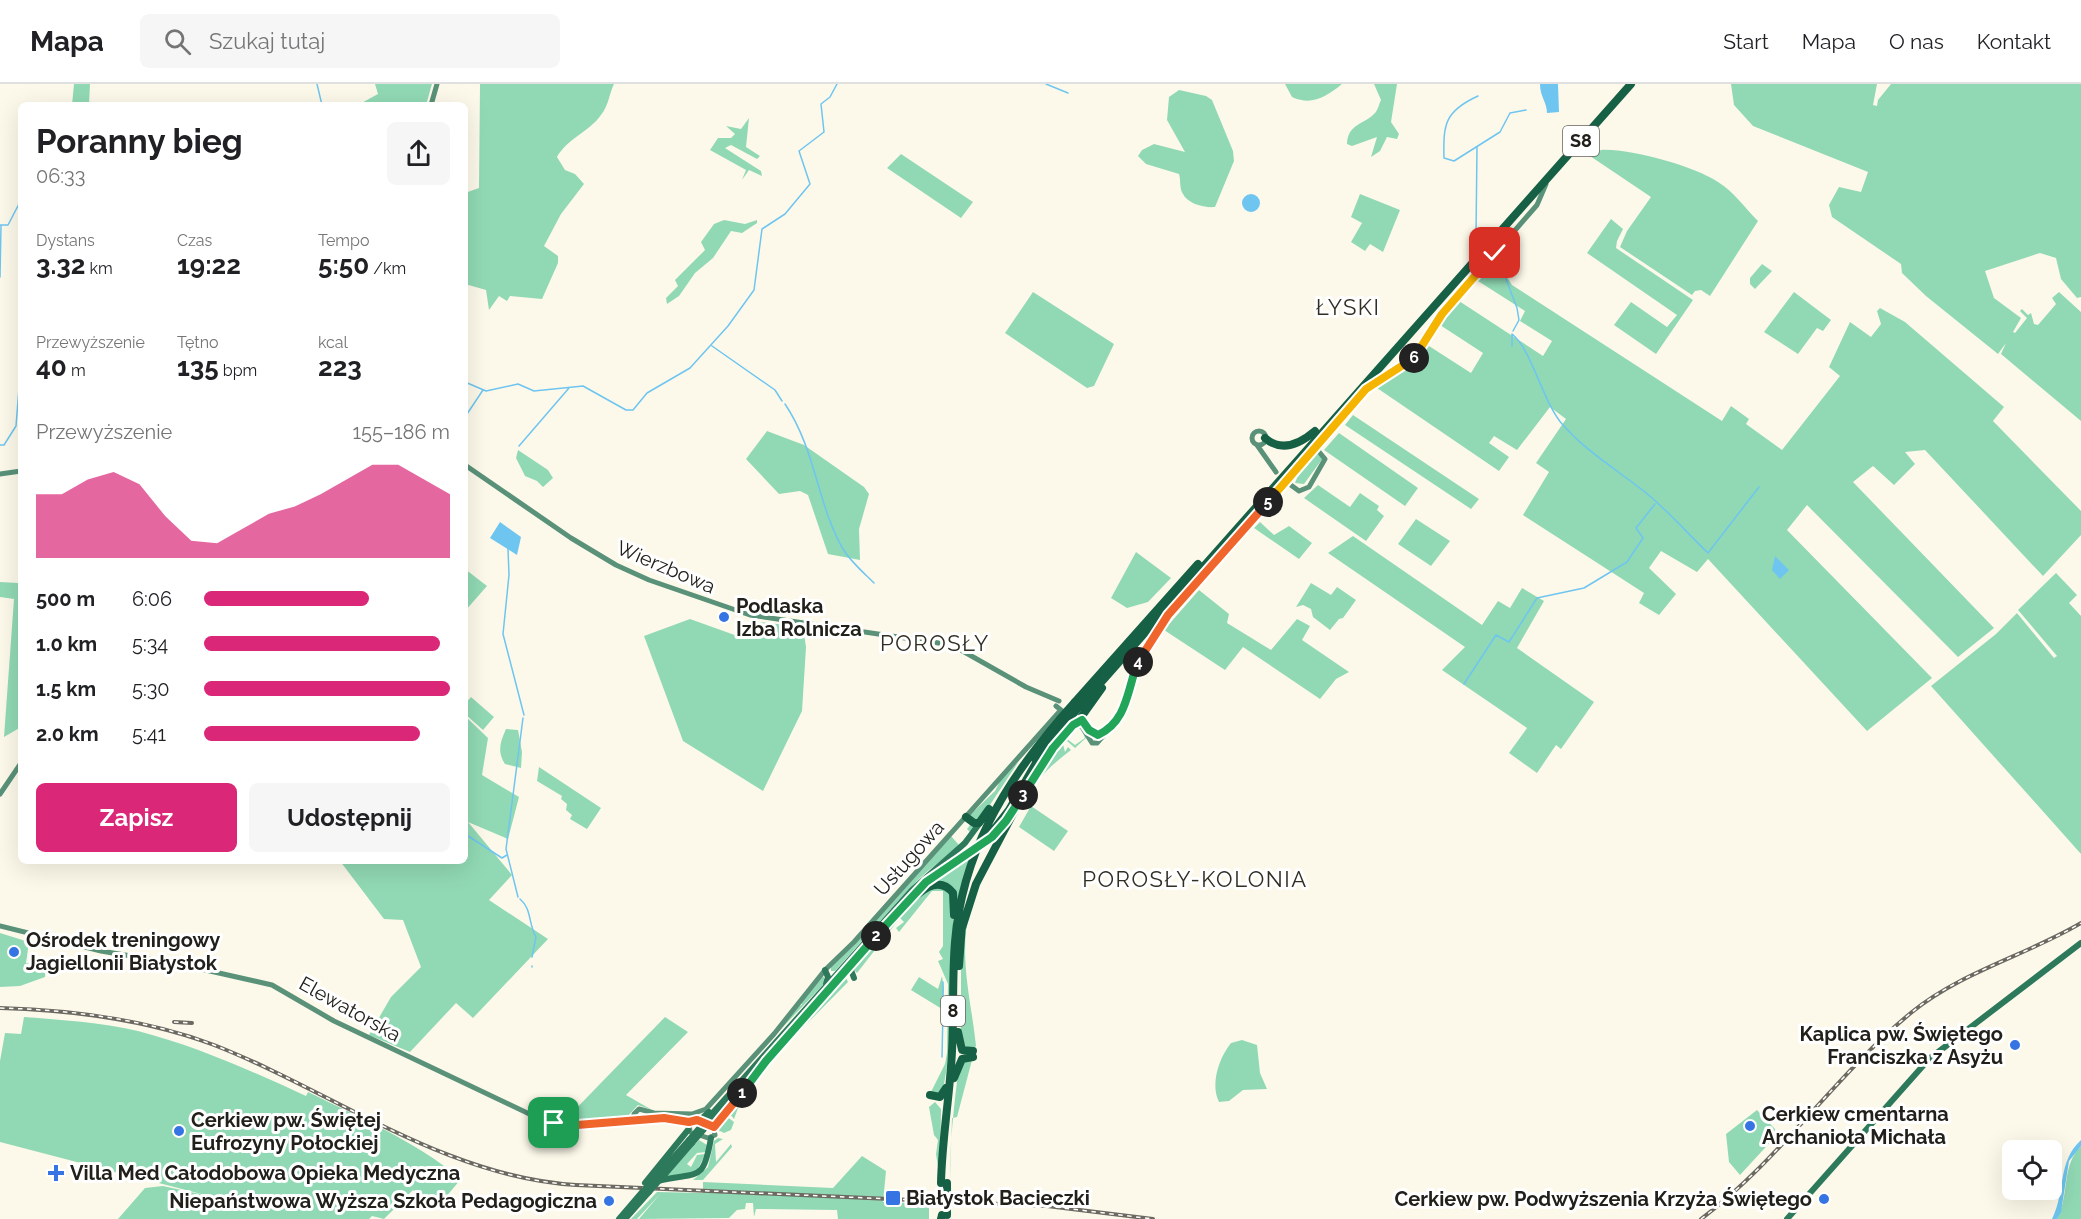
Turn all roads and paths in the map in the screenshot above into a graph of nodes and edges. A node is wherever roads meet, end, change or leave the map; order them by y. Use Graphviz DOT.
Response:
graph roads {
  1 [pos="437,84"];
  2 [pos="1633,84"];
  3 [pos="431,102"];
  4 [pos="1530,197"];
  5 [pos="1376,371"];
  6 [pos="1315,431"];
  7 [pos="1262,442"];
  8 [pos="1315,447"];
  9 [pos="468,467"];
  10 [pos="18,471"];
  11 [pos="1276,472"];
  12 [pos="0,474"];
  13 [pos="1288,483"];
  14 [pos="1143,634"];
  15 [pos="1078,704"];
  16 [pos="1060,712"];
  17 [pos="1079,721"];
  18 [pos="1058,731"];
  19 [pos="1043,740"];
  20 [pos="18,767"];
  21 [pos="1025,791"];
  22 [pos="0,794"];
  23 [pos="966,817"];
  24 [pos="984,817"];
  25 [pos="968,855"];
  26 [pos="893,917"];
  27 [pos="0,926"];
  28 [pos="961,932"];
  29 [pos="955,942"];
  30 [pos="2081,943"];
  31 [pos="855,961"];
  32 [pos="842,968"];
  33 [pos="825,970"];
  34 [pos="838,980"];
  35 [pos="824,988"];
  36 [pos="958,1032"];
  37 [pos="782,1035"];
  38 [pos="766,1061"];
  39 [pos="749,1072"];
  40 [pos="951,1079"];
  41 [pos="634,1120"];
  42 [pos="699,1121"];
  43 [pos="712,1121"];
  44 [pos="944,1121"];
  45 [pos="689,1126"];
  46 [pos="711,1138"];
  47 [pos="653,1182"];
  48 [pos="944,1183"];
  49 [pos="644,1191"];
  50 [pos="944,1217"];
  51 [pos="619,1219"];
  52 [pos="625,1219"];
  53 [pos="1787,1219"];
  1 -- 3 [label="street"];
  2 -- 4 [label="highway, S8"];
  2 -- 8 [label="street"];
  4 -- 5 [label="highway, 8"];
  5 -- 6 [label="highway, 8"];
  5 -- 14 [label="highway, 8"];
  6 -- 7 [label="highway"];
  6 -- 15 [label="highway, 8"];
  7 -- 11 [label="street"];
  8 -- 13 [label="street"];
  8 -- 17 [label="street"];
  9 -- 16 [label="street, Wierzbowa"];
  10 -- 12 [label="street"];
  14 -- 15 [label="highway, 8"];
  14 -- 17 [label="highway"];
  15 -- 16 [label="highway, 8, bridge"];
  16 -- 17 [label="street"];
  16 -- 17 [label="street"];
  16 -- 18 [label="highway, 8"];
  16 -- 19 [label="highway, 8"];
  16 -- 23 [label="street, Usługowa"];
  17 -- 21 [label="street"];
  18 -- 25 [label="highway, bridge"];
  18 -- 28 [label="highway, 8"];
  19 -- 24 [label="highway"];
  19 -- 29 [label="highway, 8"];
  20 -- 22 [label="street"];
  21 -- 25 [label="street, bridge"];
  21 -- 28 [label="highway"];
  23 -- 24 [label="highway"];
  23 -- 33 [label="street, Usługowa"];
  24 -- 32 [label="main road"];
  25 -- 26 [label="main road"];
  26 -- 29 [label="highway"];
  26 -- 31 [label="main road"];
  27 -- 41 [label="street, Elewatorska"];
  28 -- 36 [label="highway, 8"];
  29 -- 40 [label="highway, 8"];
  30 -- 53 [label="main road"];
  31 -- 34 [label="main road"];
  31 -- 34 [label="main road"];
  32 -- 33 [label="main road"];
  32 -- 35 [label="main road"];
  33 -- 35 [label="main road"];
  33 -- 39 [label="street, Usługowa"];
  34 -- 38 [label="main road"];
  35 -- 37 [label="main road"];
  36 -- 40 [label="highway, 8"];
  36 -- 40 [label="highway"];
  37 -- 39 [label="main road"];
  37 -- 42 [label="main road"];
  38 -- 39 [label="main road"];
  38 -- 43 [label="main road"];
  39 -- 41 [label="street, Usługowa"];
  39 -- 43 [label="main road"];
  40 -- 44 [label="highway, 8"];
  40 -- 44 [label="highway"];
  40 -- 48 [label="highway, 8"];
  41 -- 45 [label="street, Elewatorska"];
  42 -- 43 [label="street"];
  42 -- 45 [label="street"];
  43 -- 46 [label="street"];
  43 -- 47 [label="main road, bridge"];
  44 -- 48 [label="highway, 8"];
  45 -- 46 [label="street, Elewatorska"];
  45 -- 47 [label="main road"];
  46 -- 47 [label="main road"];
  47 -- 49 [label="main road, bridge"];
  48 -- 50 [label="highway, 8, bridge"];
  49 -- 51 [label="main road"];
  49 -- 52 [label="main road"];
}
